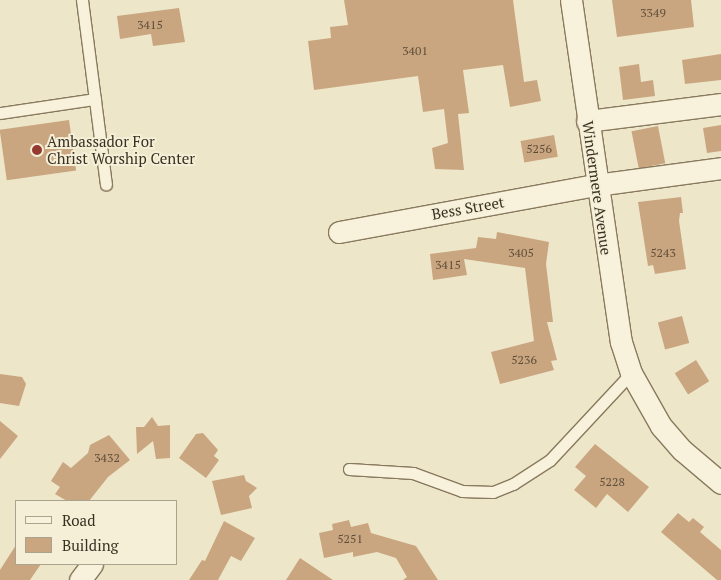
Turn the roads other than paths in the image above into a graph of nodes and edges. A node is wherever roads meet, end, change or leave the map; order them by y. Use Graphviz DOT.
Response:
graph roads {
  1 [pos="82,0"];
  2 [pos="571,0"];
  3 [pos="95,99"];
  4 [pos="721,104"];
  5 [pos="0,113"];
  6 [pos="587,121"];
  7 [pos="721,168"];
  8 [pos="106,184"];
  9 [pos="596,185"];
  10 [pos="339,232"];
  11 [pos="631,374"];
  12 [pos="349,469"];
  13 [pos="721,483"];
  14 [pos="91,565"];
  15 [pos="80,580"];
  1 -- 3 [label="lane"];
  2 -- 6 [label="street, Windermere Avenue"];
  3 -- 5 [label="lane"];
  3 -- 8 [label="lane"];
  4 -- 6 [label="street"];
  6 -- 9 [label="street, Windermere Avenue"];
  7 -- 9 [label="street, Bess Street"];
  9 -- 10 [label="street, Bess Street"];
  9 -- 11 [label="street, Windermere Avenue"];
  11 -- 12 [label="lane"];
  11 -- 13 [label="street, Windermere Avenue"];
  14 -- 15 [label="street"];
}
